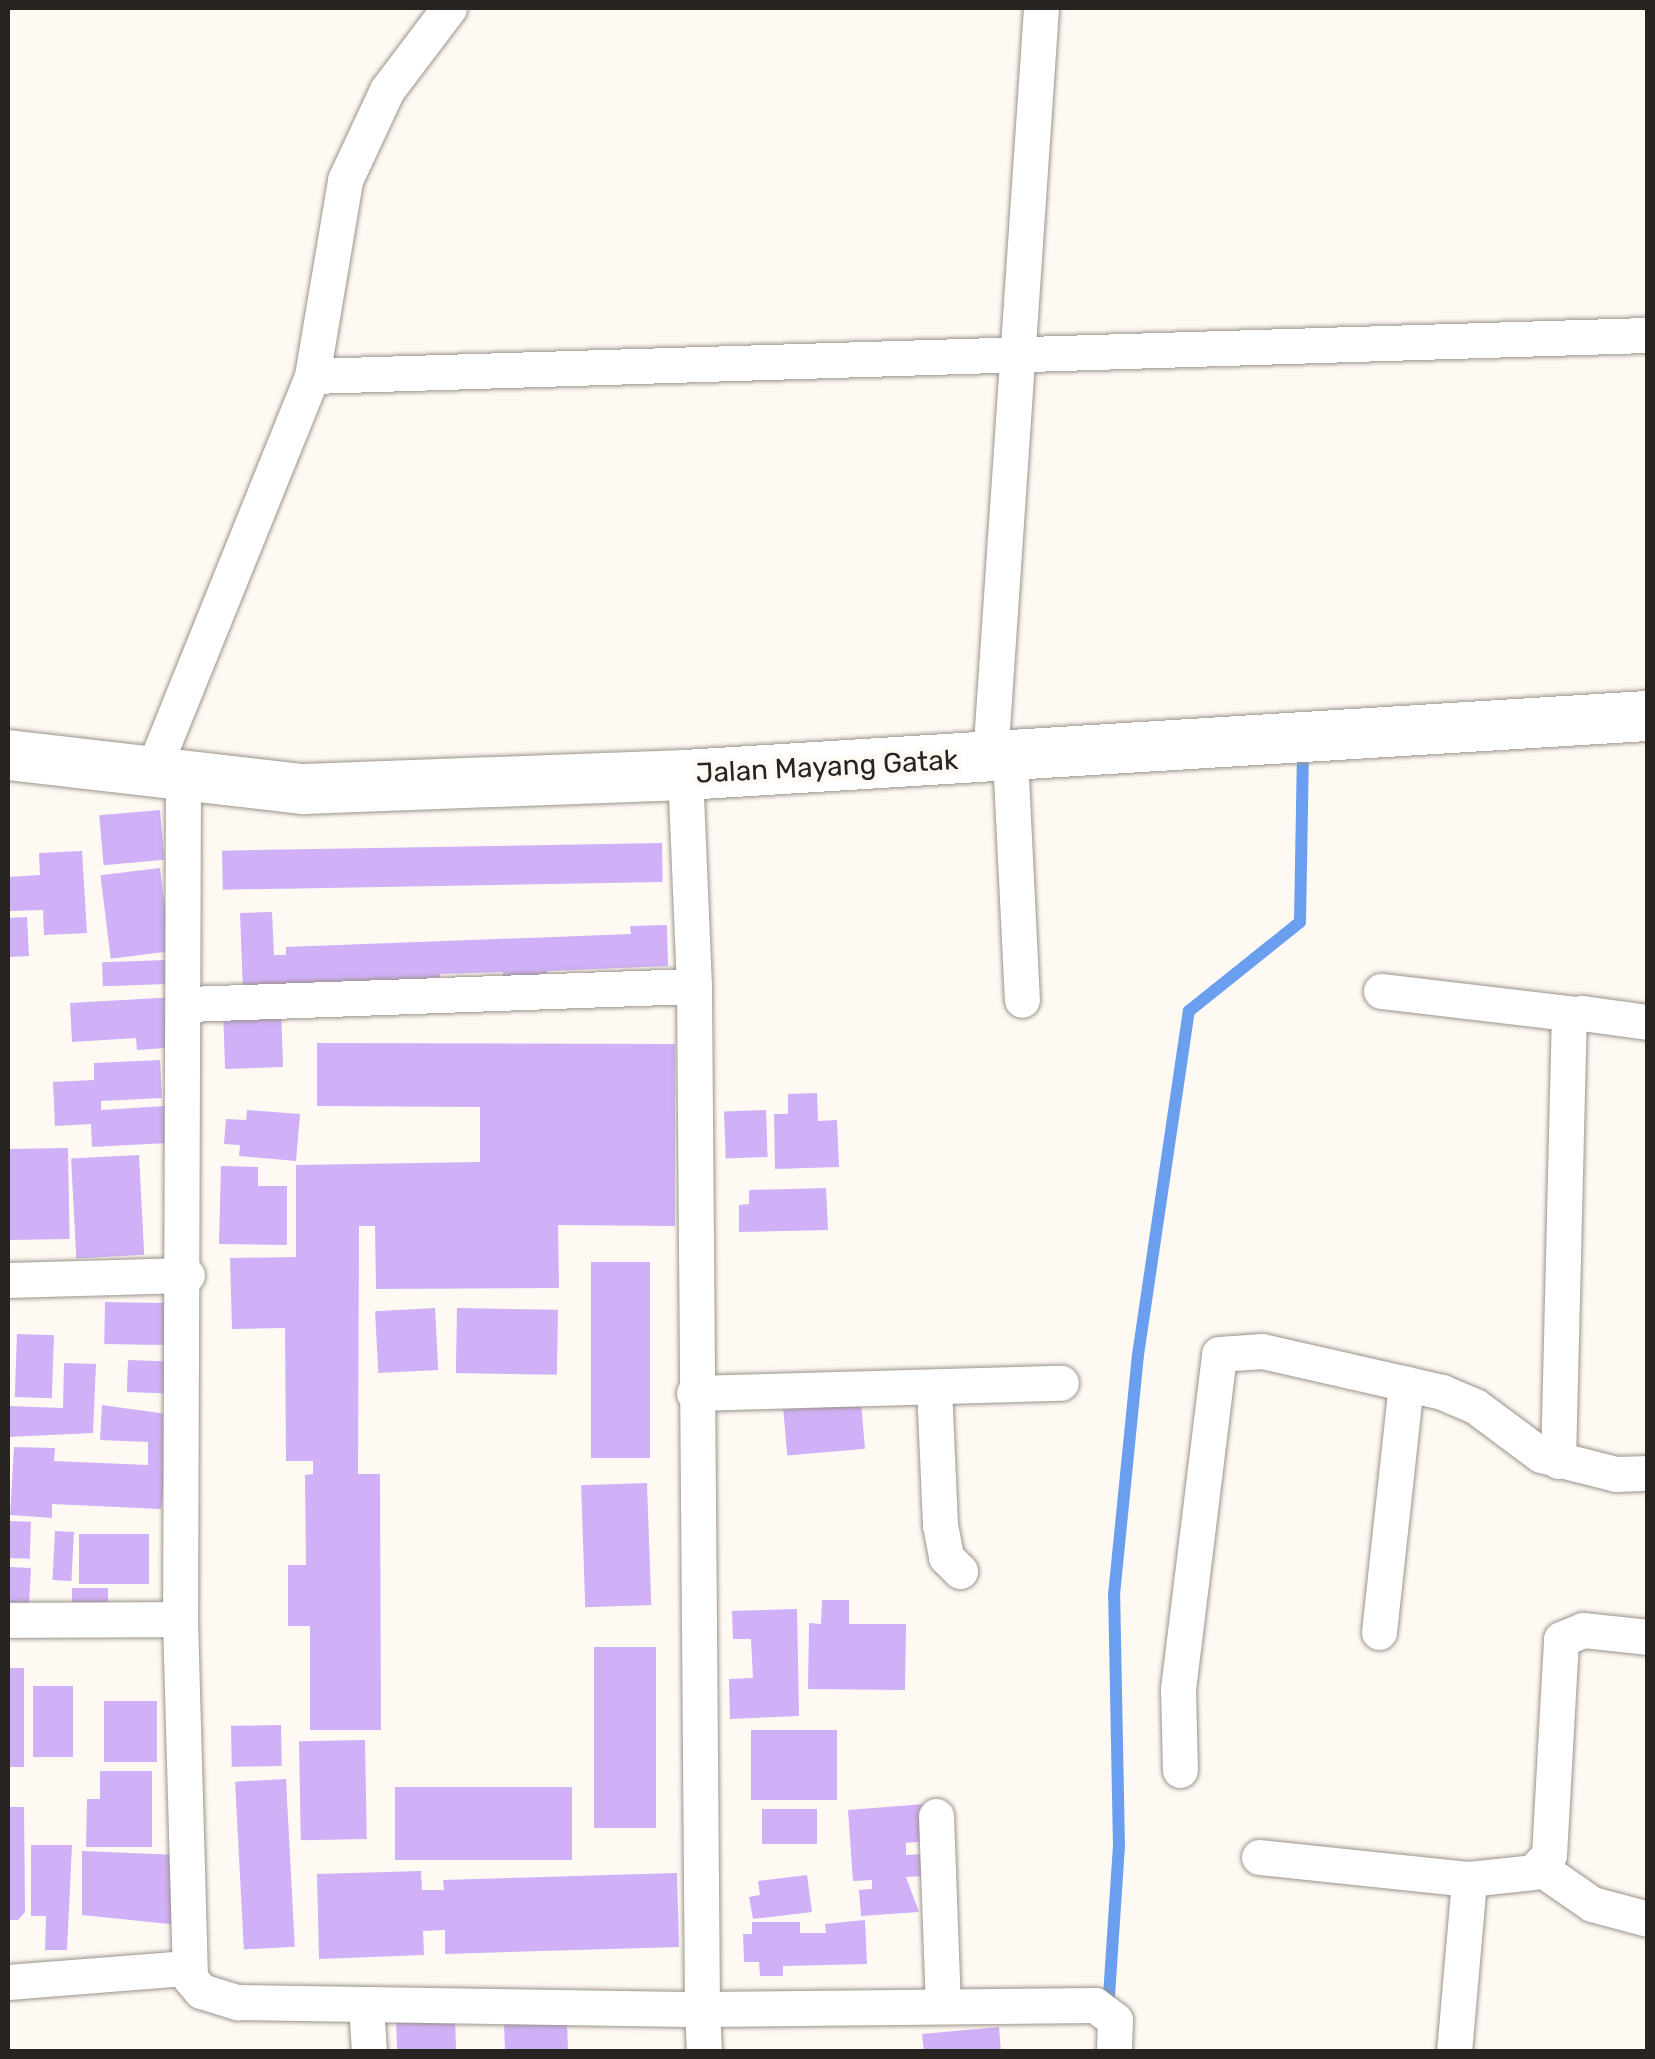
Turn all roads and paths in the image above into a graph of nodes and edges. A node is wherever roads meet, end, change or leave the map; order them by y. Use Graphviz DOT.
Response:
graph roads {
  1 [pos="449,8"];
  2 [pos="1040,8"];
  3 [pos="1648,335"];
  4 [pos="1019,358"];
  5 [pos="312,376"];
  6 [pos="1648,716"];
  7 [pos="8,755"];
  8 [pos="1000,757"];
  9 [pos="684,775"];
  10 [pos="166,778"];
  11 [pos="694,986"];
  12 [pos="1381,991"];
  13 [pos="1022,1000"];
  14 [pos="188,1004"];
  15 [pos="1577,1014"];
  16 [pos="1648,1022"];
  17 [pos="187,1275"];
  18 [pos="8,1280"];
  19 [pos="1060,1383"];
  20 [pos="1406,1383"];
  21 [pos="934,1386"];
  22 [pos="694,1394"];
  23 [pos="1558,1461"];
  24 [pos="1648,1473"];
  25 [pos="960,1571"];
  26 [pos="180,1619"];
  27 [pos="8,1620"];
  28 [pos="1379,1632"];
  29 [pos="1648,1637"];
  30 [pos="1180,1770"];
  31 [pos="936,1816"];
  32 [pos="1258,1856"];
  33 [pos="1540,1868"];
  34 [pos="1469,1878"];
  35 [pos="1648,1919"];
  36 [pos="187,1968"];
  37 [pos="8,1982"];
  38 [pos="366,2004"];
  39 [pos="943,2006"];
  40 [pos="702,2009"];
  41 [pos="368,2052"];
  42 [pos="704,2052"];
  43 [pos="1114,2052"];
  44 [pos="1454,2052"];
  1 -- 5 [label="street"];
  2 -- 4 [label="street"];
  3 -- 4 [label="street"];
  4 -- 5 [label="street"];
  4 -- 8 [label="street"];
  5 -- 10 [label="street"];
  6 -- 8 [label="street, Jalan Mayang Gatak"];
  7 -- 10 [label="street, Jalan Mayang Gatak"];
  8 -- 9 [label="street, Jalan Mayang Gatak"];
  8 -- 13 [label="street"];
  9 -- 10 [label="street, Jalan Mayang Gatak"];
  9 -- 11 [label="street"];
  10 -- 14 [label="street"];
  11 -- 14 [label="street"];
  11 -- 22 [label="street"];
  12 -- 15 [label="street"];
  14 -- 17 [label="street"];
  15 -- 16 [label="street"];
  15 -- 23 [label="street"];
  17 -- 18 [label="street"];
  17 -- 26 [label="street"];
  19 -- 21 [label="street"];
  20 -- 23 [label="street"];
  20 -- 28 [label="street"];
  20 -- 30 [label="street"];
  21 -- 22 [label="street"];
  21 -- 25 [label="street"];
  22 -- 40 [label="street"];
  23 -- 24 [label="street"];
  26 -- 27 [label="street"];
  26 -- 36 [label="street"];
  29 -- 33 [label="street"];
  31 -- 39 [label="street"];
  32 -- 34 [label="street"];
  33 -- 34 [label="street"];
  33 -- 35 [label="street"];
  34 -- 44 [label="street"];
  36 -- 37 [label="street"];
  36 -- 38 [label="street"];
  38 -- 40 [label="street"];
  38 -- 41 [label="street"];
  39 -- 40 [label="street"];
  39 -- 43 [label="street"];
  40 -- 42 [label="street"];
}
